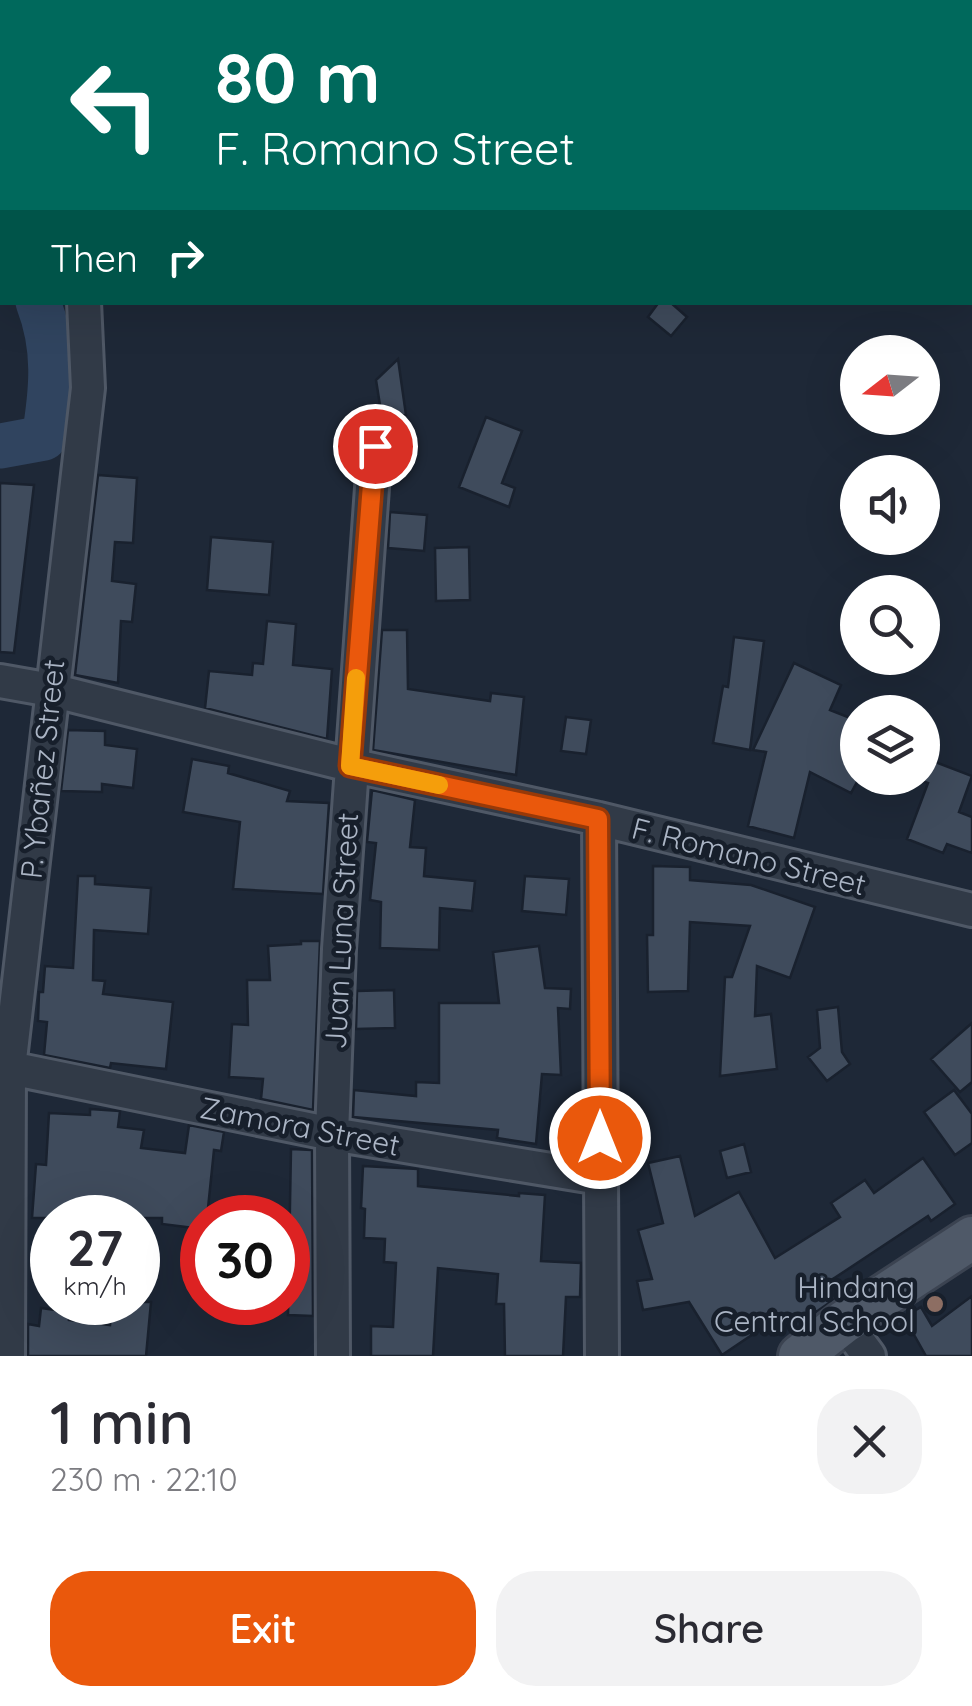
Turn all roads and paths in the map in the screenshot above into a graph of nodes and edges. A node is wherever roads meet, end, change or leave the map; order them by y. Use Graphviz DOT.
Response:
graph roads {
  1 [pos="84,305"];
  2 [pos="375,446"];
  3 [pos="0,680"];
  4 [pos="51,690"];
  5 [pos="350,766"];
  6 [pos="598,819"];
  7 [pos="972,910"];
  8 [pos="4,1067"];
  9 [pos="332,1134"];
  10 [pos="600,1178"];
  11 [pos="972,1238"];
  12 [pos="819,1345"];
  13 [pos="8,1356"];
  14 [pos="334,1356"];
  15 [pos="602,1356"];
  16 [pos="869,1356"];
  1 -- 4 [label="street, P. Ybañez Street"];
  2 -- 5 [label="street, Juan Luna Street"];
  3 -- 4 [label="street, F. Romano Street"];
  4 -- 5 [label="street, F. Romano Street"];
  4 -- 8 [label="street, P. Ybañez Street"];
  5 -- 6 [label="street, F. Romano Street"];
  5 -- 9 [label="street, Juan Luna Street"];
  6 -- 7 [label="street, F. Romano Street"];
  6 -- 10 [label="street"];
  8 -- 9 [label="street, Zamora Street"];
  8 -- 13 [label="street, P. Ybañez Street"];
  9 -- 10 [label="street, Zamora Street"];
  9 -- 14 [label="street, Juan Luna Street"];
  10 -- 15 [label="street"];
  11 -- 12 [label="main road"];
  12 -- 16 [label="street"];
}
